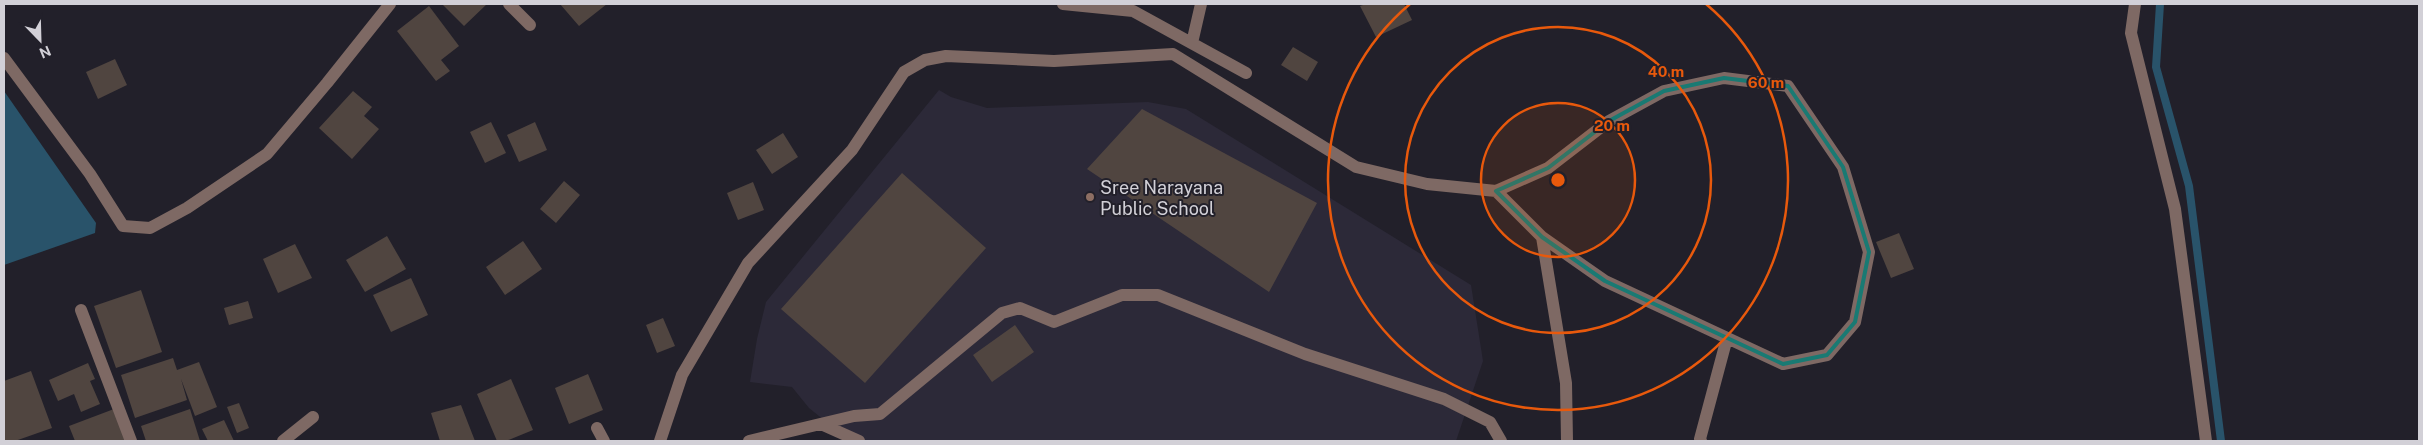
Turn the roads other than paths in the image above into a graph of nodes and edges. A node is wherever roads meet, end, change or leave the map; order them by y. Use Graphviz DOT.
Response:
graph roads {
  1 [pos="390,4"];
  2 [pos="508,4"];
  3 [pos="1062,4"];
  4 [pos="1201,4"];
  5 [pos="2135,4"];
  6 [pos="530,25"];
  7 [pos="1192,43"];
  8 [pos="4,58"];
  9 [pos="1246,73"];
  10 [pos="1496,191"];
  11 [pos="1542,237"];
  12 [pos="81,310"];
  13 [pos="1727,338"];
  14 [pos="313,417"];
  15 [pos="821,424"];
  16 [pos="597,428"];
  17 [pos="131,441"];
  18 [pos="283,441"];
  19 [pos="604,441"];
  20 [pos="660,441"];
  21 [pos="749,441"];
  22 [pos="860,441"];
  23 [pos="1501,441"];
  24 [pos="1567,441"];
  25 [pos="1701,441"];
  26 [pos="2206,441"];
  1 -- 8 [label="street"];
  2 -- 6 [label="street"];
  3 -- 7 [label="street"];
  4 -- 7 [label="street"];
  5 -- 26 [label="street"];
  7 -- 9 [label="street"];
  10 -- 11 [label="street"];
  10 -- 13 [label="street"];
  10 -- 20 [label="street"];
  11 -- 13 [label="street"];
  11 -- 24 [label="street"];
  12 -- 17 [label="street"];
  13 -- 25 [label="street"];
  14 -- 18 [label="street"];
  15 -- 21 [label="street"];
  15 -- 22 [label="street"];
  15 -- 23 [label="street"];
  16 -- 19 [label="street"];
}
